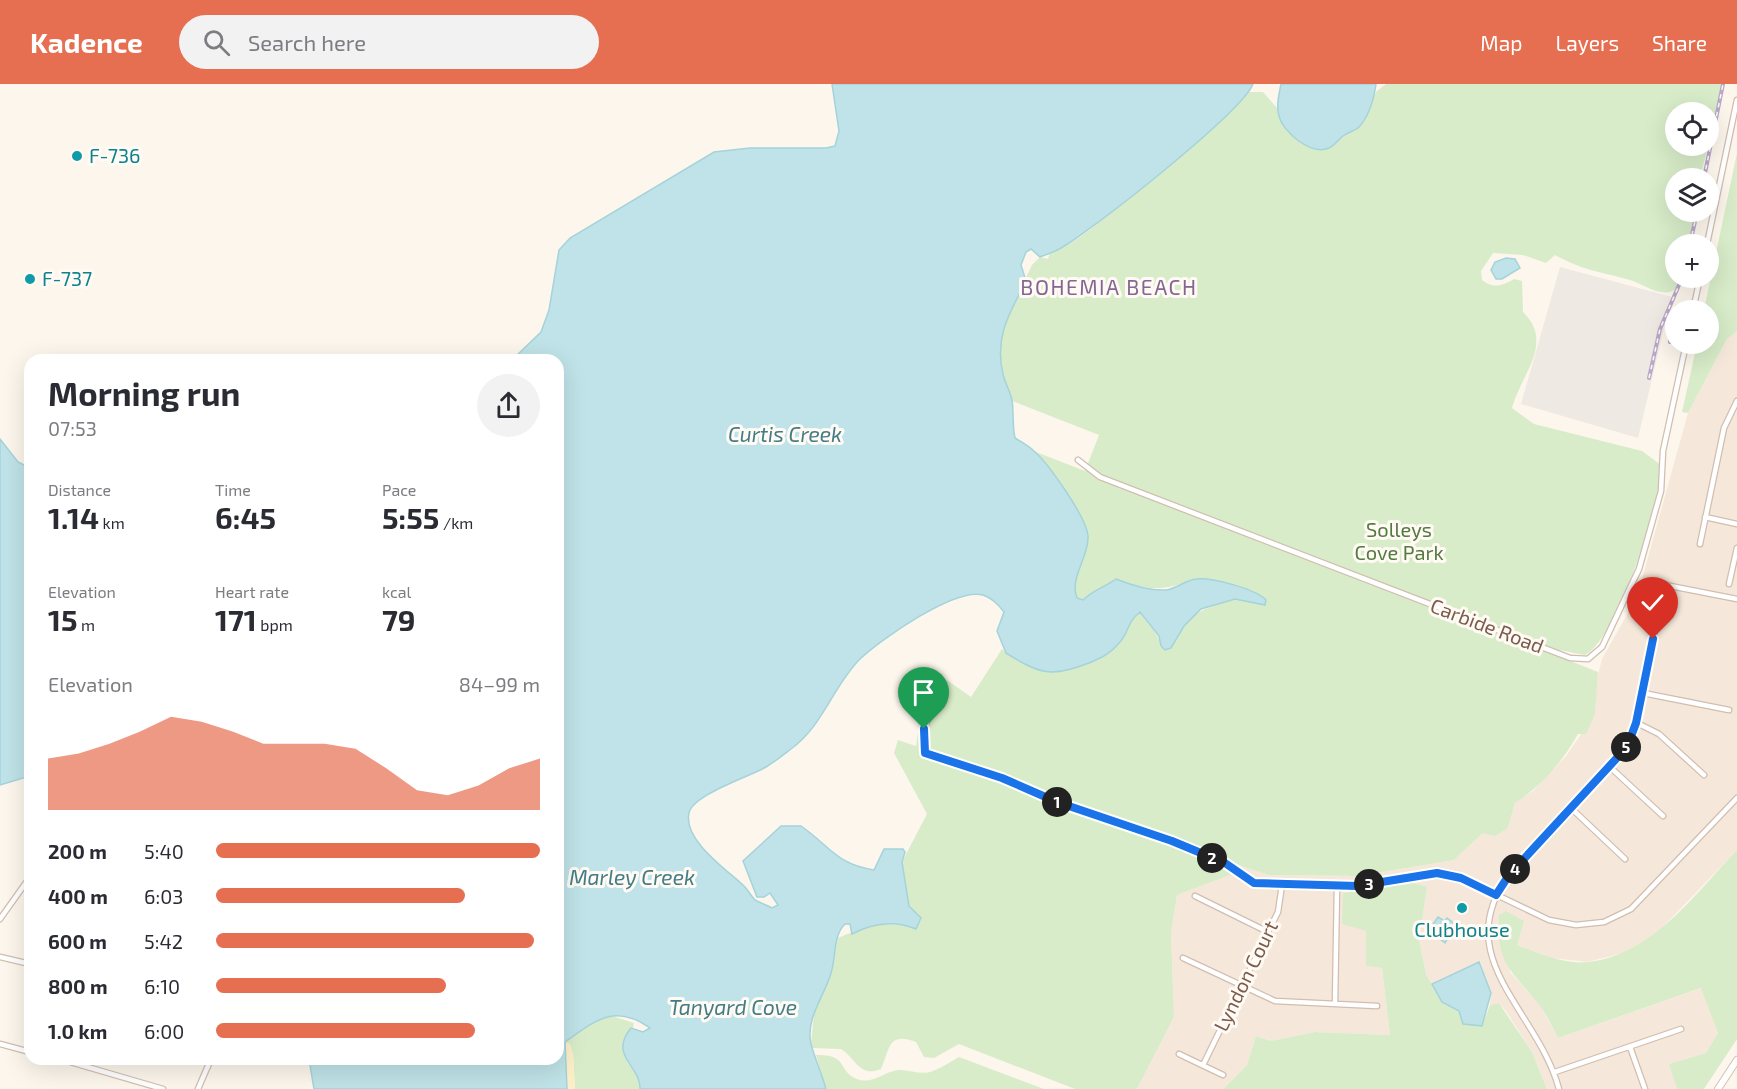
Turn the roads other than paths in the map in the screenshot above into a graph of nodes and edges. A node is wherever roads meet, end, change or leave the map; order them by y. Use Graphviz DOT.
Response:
graph roads {
  1 [pos="1737,100"];
  2 [pos="1709,234"];
  3 [pos="1684,354"];
  4 [pos="1737,401"];
  5 [pos="1078,460"];
  6 [pos="1705,517"];
  7 [pos="1737,524"];
  8 [pos="1700,544"];
  9 [pos="1737,548"];
  10 [pos="1650,582"];
  11 [pos="1664,584"];
  12 [pos="1730,584"];
  13 [pos="1737,599"];
  14 [pos="1643,693"];
  15 [pos="938,697"];
  16 [pos="1729,710"];
  17 [pos="1636,723"];
  18 [pos="1610,767"];
  19 [pos="1704,774"];
  20 [pos="1737,798"];
  21 [pos="1572,809"];
  22 [pos="1663,816"];
  23 [pos="1625,859"];
  24 [pos="24,885"];
  25 [pos="1282,885"];
  26 [pos="1337,886"];
  27 [pos="1496,895"];
  28 [pos="1195,897"];
  29 [pos="0,919"];
  30 [pos="1268,932"];
  31 [pos="0,957"];
  32 [pos="1183,958"];
  33 [pos="24,963"];
  34 [pos="1242,986"];
  35 [pos="1335,1004"];
  36 [pos="1377,1006"];
  37 [pos="1681,1029"];
  38 [pos="0,1044"];
  39 [pos="1630,1047"];
  40 [pos="24,1050"];
  41 [pos="1179,1054"];
  42 [pos="1737,1060"];
  43 [pos="81,1065"];
  44 [pos="208,1065"];
  45 [pos="1203,1065"];
  46 [pos="1555,1072"];
  47 [pos="1223,1075"];
  48 [pos="163,1089"];
  49 [pos="198,1089"];
  50 [pos="1559,1089"];
  51 [pos="1645,1089"];
  52 [pos="1718,1089"];
  1 -- 2 [label="street"];
  3 -- 5 [label="street, Carbide Road"];
  4 -- 6 [label="street"];
  6 -- 7 [label="street"];
  6 -- 8 [label="street"];
  9 -- 12 [label="street"];
  10 -- 11 [label="street"];
  11 -- 13 [label="street"];
  11 -- 14 [label="street"];
  14 -- 16 [label="street"];
  14 -- 17 [label="street"];
  15 -- 25 [label="street"];
  17 -- 18 [label="street"];
  17 -- 19 [label="street"];
  18 -- 21 [label="street"];
  18 -- 22 [label="street"];
  20 -- 27 [label="street"];
  21 -- 23 [label="street"];
  21 -- 27 [label="street"];
  24 -- 29 [label="street"];
  25 -- 26 [label="street"];
  25 -- 30 [label="street, Lyndon Court"];
  26 -- 27 [label="street"];
  26 -- 35 [label="street"];
  27 -- 46 [label="street"];
  28 -- 30 [label="street"];
  30 -- 34 [label="street, Lyndon Court"];
  31 -- 33 [label="street"];
  32 -- 34 [label="street"];
  34 -- 35 [label="street"];
  34 -- 45 [label="street, Lyndon Court"];
  35 -- 36 [label="street"];
  37 -- 39 [label="street"];
  38 -- 40 [label="street"];
  39 -- 46 [label="street"];
  39 -- 51 [label="street"];
  41 -- 45 [label="street"];
  42 -- 52 [label="main road"];
  43 -- 48 [label="street"];
  44 -- 49 [label="street"];
  45 -- 47 [label="street"];
  46 -- 50 [label="street"];
}
